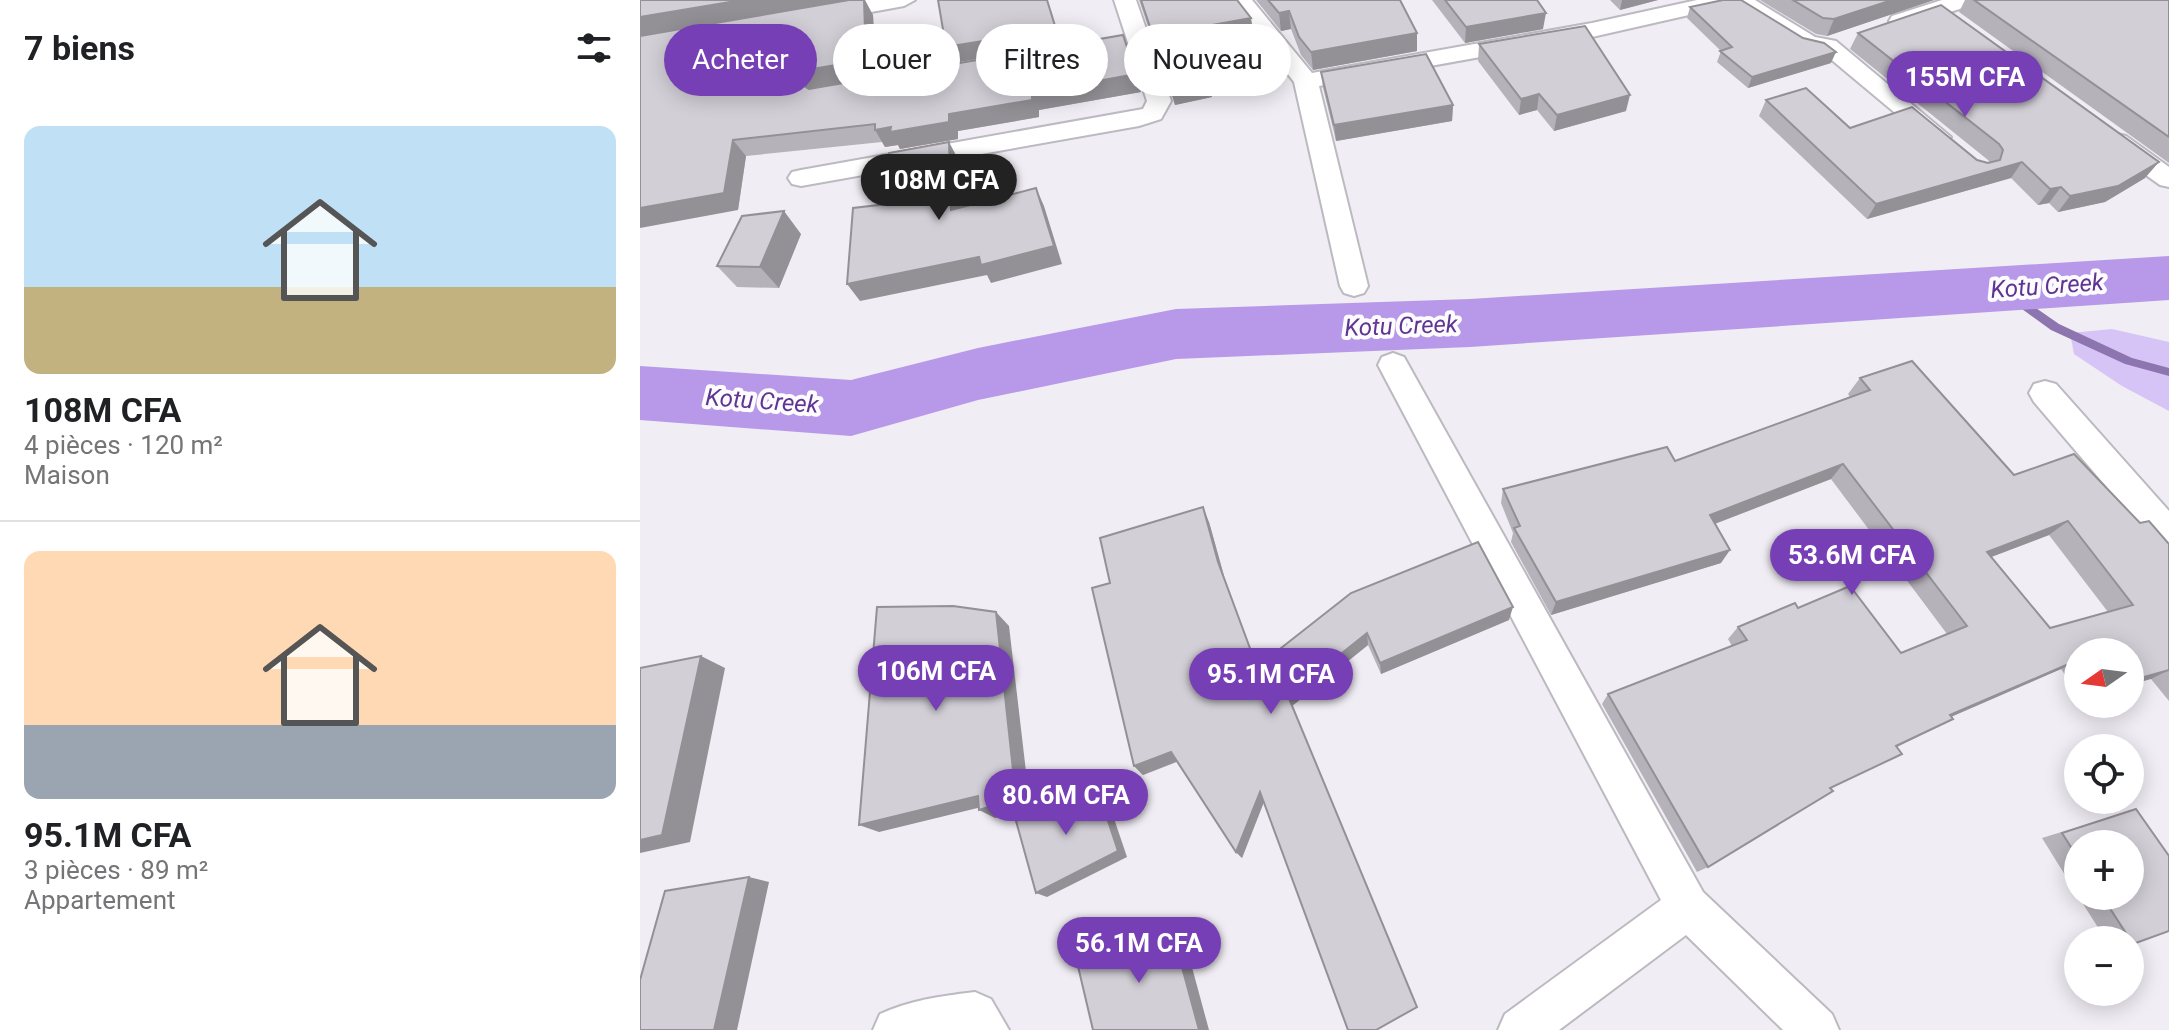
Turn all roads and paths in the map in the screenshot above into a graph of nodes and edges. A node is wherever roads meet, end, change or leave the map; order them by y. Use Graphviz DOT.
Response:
graph roads {
  1 [pos="904,0"];
  2 [pos="1125,0"];
  3 [pos="1241,0"];
  4 [pos="1726,0"];
  5 [pos="1740,0"];
  6 [pos="1964,0"];
  7 [pos="1935,9"];
  8 [pos="796,18"];
  9 [pos="1134,24"];
  10 [pos="1958,25"];
  11 [pos="1882,27"];
  12 [pos="1855,37"];
  13 [pos="1124,44"];
  14 [pos="1828,46"];
  15 [pos="1111,47"];
  16 [pos="1306,81"];
  17 [pos="1157,96"];
  18 [pos="2097,127"];
  19 [pos="1954,149"];
  20 [pos="801,178"];
  21 [pos="2169,179"];
  22 [pos="1354,286"];
  23 [pos="1393,365"];
  24 [pos="2045,393"];
  25 [pos="2169,535"];
  26 [pos="1688,907"];
  27 [pos="896,1030"];
  28 [pos="986,1030"];
  29 [pos="1521,1030"];
  30 [pos="1816,1030"];
  1 -- 8 [label="street"];
  2 -- 9 [label="street"];
  3 -- 16 [label="street"];
  4 -- 16 [label="street"];
  5 -- 14 [label="street"];
  6 -- 7 [label="street"];
  7 -- 10 [label="street"];
  7 -- 11 [label="street"];
  12 -- 14 [label="street"];
  13 -- 15 [label="street"];
  14 -- 19 [label="street"];
  16 -- 22 [label="street"];
  17 -- 20 [label="street"];
  18 -- 21 [label="street"];
  23 -- 26 [label="street"];
  24 -- 25 [label="street"];
  26 -- 29 [label="street"];
  26 -- 30 [label="street"];
  27 -- 28 [label="street"];
}
